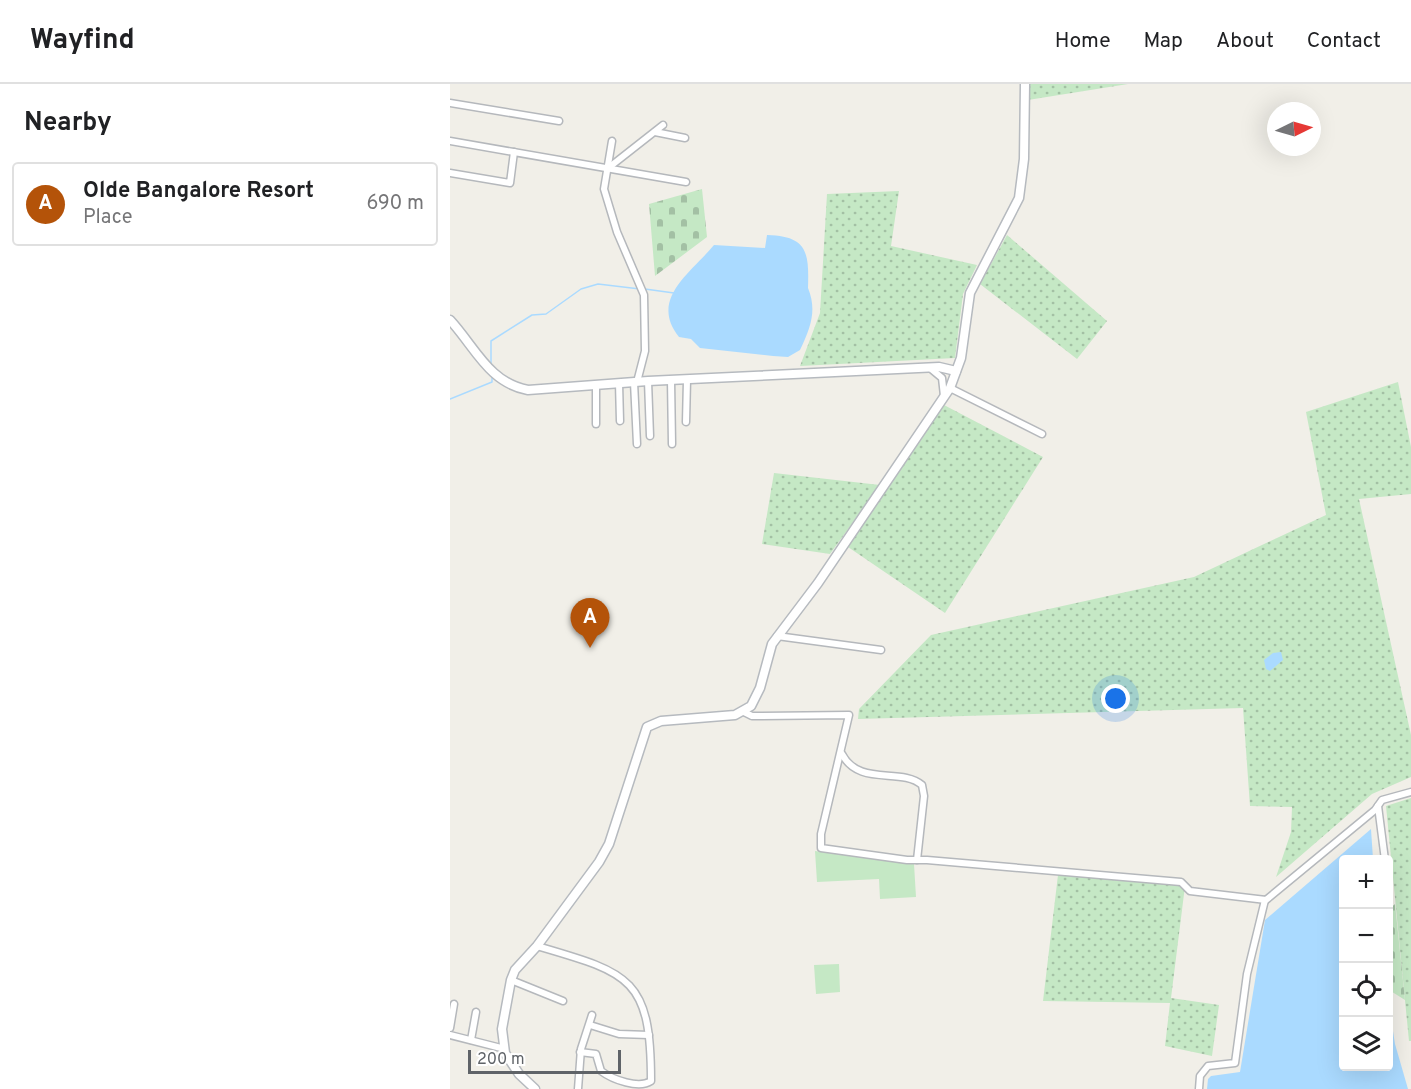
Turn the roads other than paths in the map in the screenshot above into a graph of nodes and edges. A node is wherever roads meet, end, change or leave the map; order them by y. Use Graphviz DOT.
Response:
graph roads {
  1 [pos="1025,84"];
  2 [pos="450,103"];
  3 [pos="559,121"];
  4 [pos="663,125"];
  5 [pos="655,132"];
  6 [pos="685,138"];
  7 [pos="450,141"];
  8 [pos="612,141"];
  9 [pos="514,152"];
  10 [pos="607,169"];
  11 [pos="450,173"];
  12 [pos="686,182"];
  13 [pos="450,320"];
  14 [pos="930,367"];
  15 [pos="956,371"];
  16 [pos="672,380"];
  17 [pos="687,380"];
  18 [pos="648,381"];
  19 [pos="635,382"];
  20 [pos="619,383"];
  21 [pos="596,385"];
  22 [pos="950,388"];
  23 [pos="944,398"];
  24 [pos="620,421"];
  25 [pos="686,422"];
  26 [pos="596,424"];
  27 [pos="1042,435"];
  28 [pos="650,436"];
  29 [pos="637,444"];
  30 [pos="672,444"];
  31 [pos="777,636"];
  32 [pos="881,650"];
  33 [pos="742,711"];
  34 [pos="842,753"];
  35 [pos="1411,792"];
  36 [pos="1378,806"];
  37 [pos="1384,855"];
  38 [pos="917,860"];
  39 [pos="1265,900"];
  40 [pos="537,946"];
  41 [pos="511,980"];
  42 [pos="563,1001"];
  43 [pos="454,1004"];
  44 [pos="476,1012"];
  45 [pos="592,1015"];
  46 [pos="590,1025"];
  47 [pos="450,1028"];
  48 [pos="450,1035"];
  49 [pos="649,1035"];
  50 [pos="471,1040"];
  51 [pos="505,1049"];
  52 [pos="580,1052"];
  53 [pos="632,1087"];
  54 [pos="535,1089"];
  55 [pos="578,1089"];
  56 [pos="1199,1089"];
  1 -- 15 [label="street"];
  2 -- 3 [label="street"];
  4 -- 5 [label="street"];
  5 -- 6 [label="street"];
  5 -- 10 [label="street"];
  7 -- 9 [label="street"];
  8 -- 10 [label="street"];
  9 -- 10 [label="street"];
  9 -- 11 [label="street"];
  10 -- 12 [label="street"];
  10 -- 19 [label="street"];
  13 -- 21 [label="street"];
  14 -- 15 [label="street"];
  14 -- 17 [label="street"];
  14 -- 23 [label="street"];
  15 -- 22 [label="street"];
  16 -- 17 [label="street"];
  16 -- 18 [label="street"];
  16 -- 30 [label="street"];
  17 -- 25 [label="street"];
  18 -- 19 [label="street"];
  18 -- 28 [label="street"];
  19 -- 20 [label="street"];
  19 -- 29 [label="street"];
  20 -- 21 [label="street"];
  20 -- 24 [label="street"];
  21 -- 26 [label="street"];
  22 -- 23 [label="street"];
  22 -- 27 [label="street"];
  23 -- 31 [label="street"];
  31 -- 32 [label="street"];
  31 -- 33 [label="street"];
  33 -- 34 [label="street"];
  33 -- 40 [label="street"];
  34 -- 38 [label="street"];
  34 -- 38 [label="street"];
  35 -- 36 [label="street"];
  36 -- 37 [label="street"];
  36 -- 39 [label="street"];
  38 -- 39 [label="street"];
  39 -- 56 [label="street"];
  40 -- 41 [label="street"];
  40 -- 49 [label="street"];
  41 -- 42 [label="street"];
  41 -- 51 [label="street"];
  43 -- 47 [label="street"];
  44 -- 50 [label="street"];
  45 -- 46 [label="street"];
  46 -- 49 [label="street"];
  46 -- 52 [label="street"];
  48 -- 50 [label="street"];
  49 -- 53 [label="street"];
  50 -- 51 [label="street"];
  51 -- 54 [label="street"];
  52 -- 53 [label="street"];
  52 -- 55 [label="street"];
}
